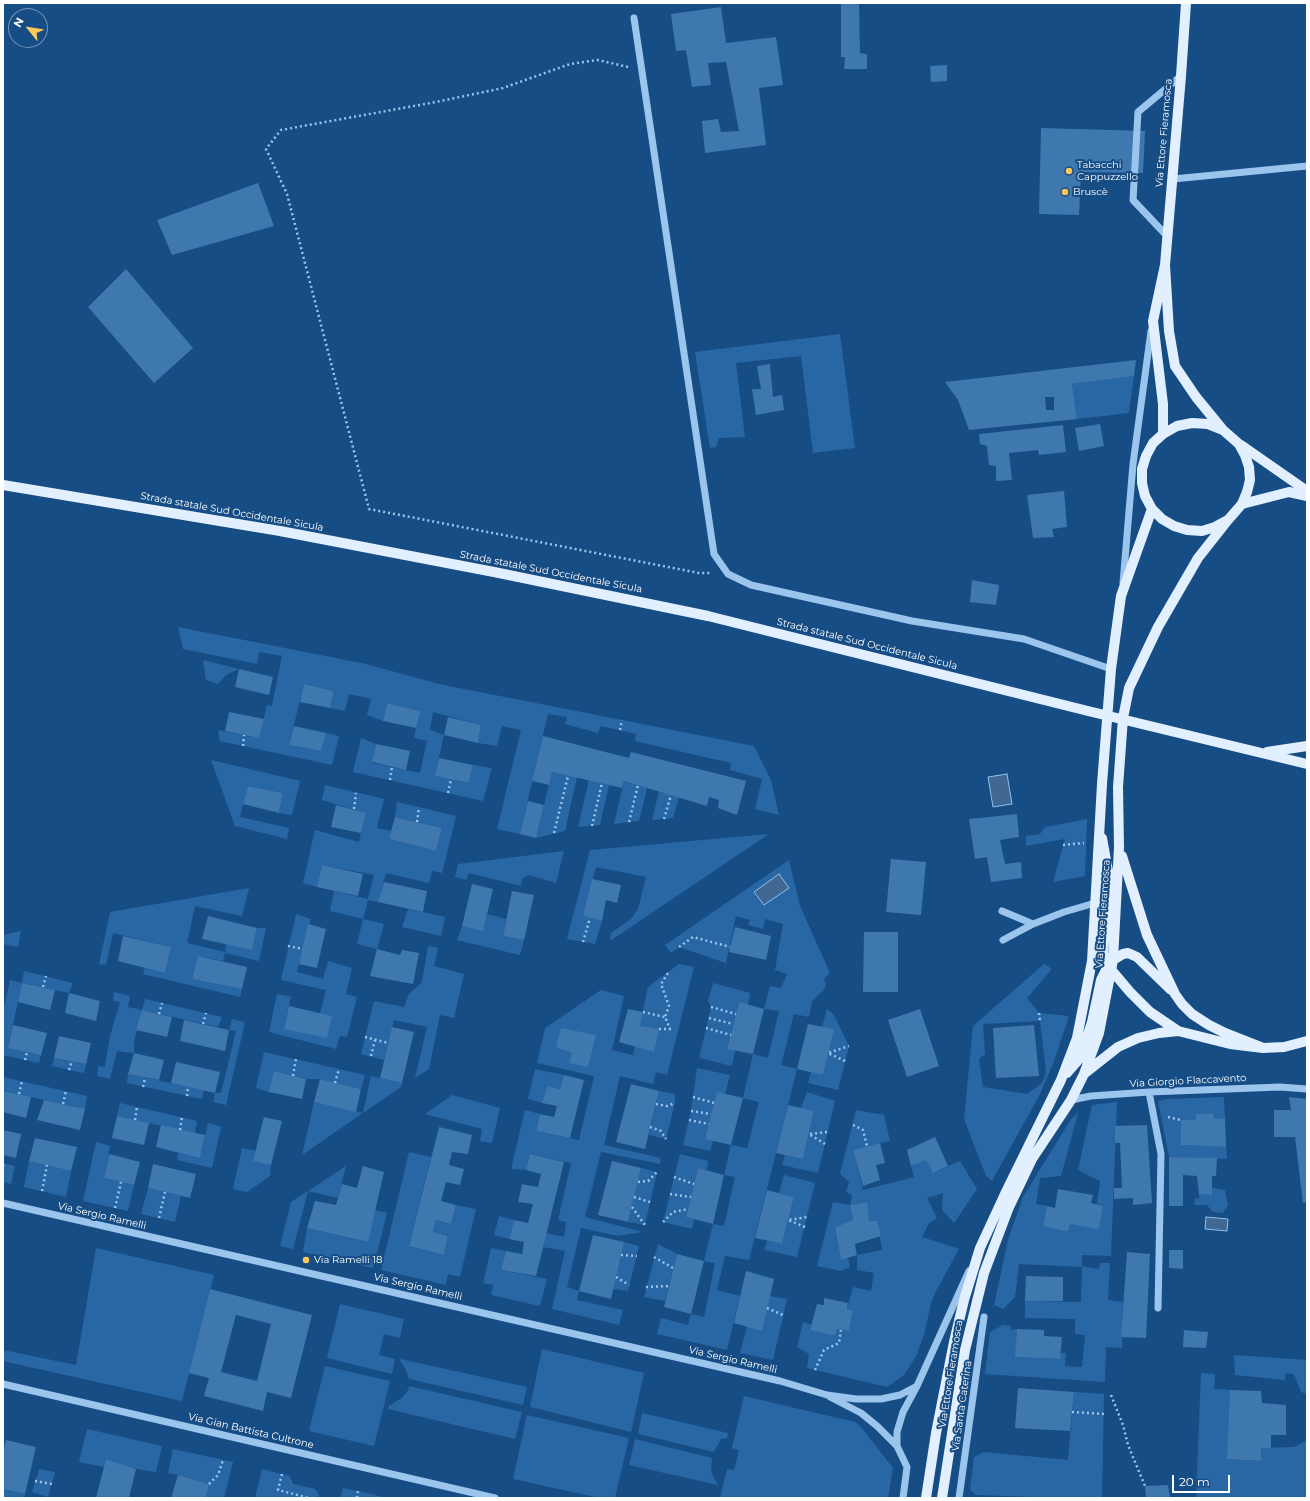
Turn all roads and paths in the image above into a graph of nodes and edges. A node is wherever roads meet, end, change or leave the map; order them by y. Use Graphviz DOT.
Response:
graph roads {
  1 [pos="1186,3"];
  2 [pos="634,18"];
  3 [pos="641,70"];
  4 [pos="1181,76"];
  5 [pos="1307,166"];
  6 [pos="1173,179"];
  7 [pos="1167,236"];
  8 [pos="1165,265"];
  9 [pos="1153,321"];
  10 [pos="1223,430"];
  11 [pos="1163,434"];
  12 [pos="1239,444"];
  13 [pos="3,485"];
  14 [pos="1307,491"];
  15 [pos="1307,496"];
  16 [pos="1242,504"];
  17 [pos="1152,509"];
  18 [pos="1228,520"];
  19 [pos="728,574"];
  20 [pos="1122,596"];
  21 [pos="1111,669"];
  22 [pos="622,720"];
  23 [pos="620,730"];
  24 [pos="244,735"];
  25 [pos="243,746"];
  26 [pos="1307,746"];
  27 [pos="1261,752"];
  28 [pos="1305,763"];
  29 [pos="392,767"];
  30 [pos="568,776"];
  31 [pos="451,779"];
  32 [pos="390,780"];
  33 [pos="602,783"];
  34 [pos="638,785"];
  35 [pos="356,793"];
  36 [pos="448,793"];
  37 [pos="671,795"];
  38 [pos="419,807"];
  39 [pos="354,809"];
  40 [pos="664,819"];
  41 [pos="417,822"];
  42 [pos="628,822"];
  43 [pos="1100,822"];
  44 [pos="592,826"];
  45 [pos="554,834"];
  46 [pos="1086,843"];
  47 [pos="1063,845"];
  48 [pos="1119,847"];
  49 [pos="1095,903"];
  50 [pos="1002,911"];
  51 [pos="590,918"];
  52 [pos="1033,924"];
  53 [pos="1003,940"];
  54 [pos="584,942"];
  55 [pos="288,946"];
  56 [pos="679,947"];
  57 [pos="730,947"];
  58 [pos="302,949"];
  59 [pos="1111,966"];
  60 [pos="668,973"];
  61 [pos="46,976"];
  62 [pos="43,988"];
  63 [pos="1175,994"];
  64 [pos="162,1003"];
  65 [pos="711,1007"];
  66 [pos="643,1012"];
  67 [pos="206,1013"];
  68 [pos="1039,1013"];
  69 [pos="159,1014"];
  70 [pos="736,1014"];
  71 [pos="666,1018"];
  72 [pos="708,1018"];
  73 [pos="1040,1021"];
  74 [pos="203,1024"];
  75 [pos="733,1024"];
  76 [pos="706,1028"];
  77 [pos="659,1030"];
  78 [pos="1178,1031"];
  79 [pos="731,1035"];
  80 [pos="365,1037"];
  81 [pos="375,1040"];
  82 [pos="1307,1041"];
  83 [pos="388,1043"];
  84 [pos="849,1046"];
  85 [pos="1264,1048"];
  86 [pos="27,1052"];
  87 [pos="371,1056"];
  88 [pos="296,1059"];
  89 [pos="25,1060"];
  90 [pos="845,1061"];
  91 [pos="72,1062"];
  92 [pos="339,1069"];
  93 [pos="69,1070"];
  94 [pos="1084,1074"];
  95 [pos="294,1076"];
  96 [pos="145,1078"];
  97 [pos="1061,1080"];
  98 [pos="22,1081"];
  99 [pos="336,1083"];
  100 [pos="143,1087"];
  101 [pos="188,1087"];
  102 [pos="1307,1089"];
  103 [pos="66,1091"];
  104 [pos="1149,1092"];
  105 [pos="19,1094"];
  106 [pos="187,1096"];
  107 [pos="693,1097"];
  108 [pos="1071,1100"];
  109 [pos="714,1102"];
  110 [pos="675,1103"];
  111 [pos="64,1104"];
  112 [pos="656,1104"];
  113 [pos="137,1107"];
  114 [pos="691,1111"];
  115 [pos="711,1114"];
  116 [pos="1161,1116"];
  117 [pos="182,1118"];
  118 [pos="135,1120"];
  119 [pos="689,1120"];
  120 [pos="1181,1120"];
  121 [pos="709,1124"];
  122 [pos="853,1125"];
  123 [pos="650,1127"];
  124 [pos="180,1130"];
  125 [pos="828,1132"];
  126 [pos="666,1139"];
  127 [pos="825,1144"];
  128 [pos="867,1146"];
  129 [pos="47,1165"];
  130 [pos="657,1172"];
  131 [pos="674,1177"];
  132 [pos="121,1182"];
  133 [pos="638,1182"];
  134 [pos="694,1184"];
  135 [pos="42,1191"];
  136 [pos="165,1192"];
  137 [pos="670,1194"];
  138 [pos="634,1197"];
  139 [pos="691,1197"];
  140 [pos="650,1202"];
  141 [pos="3,1203"];
  142 [pos="632,1207"];
  143 [pos="115,1208"];
  144 [pos="688,1209"];
  145 [pos="807,1217"];
  146 [pos="159,1218"];
  147 [pos="663,1222"];
  148 [pos="644,1225"];
  149 [pos="805,1227"];
  150 [pos="980,1248"];
  151 [pos="621,1255"];
  152 [pos="637,1256"];
  153 [pos="654,1257"];
  154 [pos="673,1268"];
  155 [pos="616,1277"];
  156 [pos="629,1285"];
  157 [pos="669,1286"];
  158 [pos="646,1287"];
  159 [pos="767,1308"];
  160 [pos="1158,1308"];
  161 [pos="784,1315"];
  162 [pos="984,1317"];
  163 [pos="842,1330"];
  164 [pos="815,1370"];
  165 [pos="3,1384"];
  166 [pos="917,1386"];
  167 [pos="827,1395"];
  168 [pos="1110,1395"];
  169 [pos="1072,1412"];
  170 [pos="1104,1414"];
  171 [pos="897,1446"];
  172 [pos="223,1460"];
  173 [pos="282,1474"];
  174 [pos="35,1481"];
  175 [pos="52,1484"];
  176 [pos="209,1484"];
  177 [pos="1145,1486"];
  178 [pos="358,1491"];
  179 [pos="309,1498"];
  180 [pos="356,1498"];
  181 [pos="495,1498"];
  182 [pos="903,1498"];
  183 [pos="926,1498"];
  184 [pos="942,1498"];
  185 [pos="959,1498"];
  1 -- 4 [label="main road, Via Ettore Fieramosca"];
  2 -- 3 [label="street"];
  3 -- 19 [label="street"];
  3 -- 19 [label="path"];
  4 -- 6 [label="main road, Via Ettore Fieramosca"];
  4 -- 7 [label="street"];
  5 -- 6 [label="street"];
  6 -- 7 [label="main road, Via Ettore Fieramosca"];
  7 -- 8 [label="main road, Via Ettore Fieramosca"];
  8 -- 9 [label="main road"];
  8 -- 10 [label="main road"];
  9 -- 11 [label="main road"];
  9 -- 20 [label="street"];
  10 -- 11 [label="main road"];
  10 -- 12 [label="main road"];
  11 -- 17 [label="main road"];
  12 -- 14 [label="main road"];
  12 -- 16 [label="main road"];
  13 -- 27 [label="main road, Strada statale Sud Occidentale Sicula"];
  15 -- 16 [label="main road"];
  16 -- 18 [label="main road"];
  17 -- 18 [label="main road"];
  17 -- 20 [label="main road, Via Ettore Fieramosca"];
  18 -- 48 [label="main road, Via Ettore Fieramosca"];
  19 -- 21 [label="street"];
  20 -- 21 [label="main road, Via Ettore Fieramosca"];
  21 -- 43 [label="main road, Via Ettore Fieramosca"];
  22 -- 23 [label="path"];
  24 -- 25 [label="path"];
  26 -- 27 [label="main road"];
  27 -- 28 [label="main road"];
  29 -- 32 [label="path"];
  30 -- 45 [label="path"];
  31 -- 36 [label="path"];
  33 -- 44 [label="path"];
  34 -- 42 [label="path"];
  35 -- 39 [label="path"];
  37 -- 40 [label="path"];
  38 -- 41 [label="path"];
  43 -- 49 [label="main road, Via Ettore Fieramosca"];
  43 -- 59 [label="main road"];
  46 -- 47 [label="path"];
  48 -- 59 [label="main road, Via Ettore Fieramosca"];
  48 -- 63 [label="main road"];
  49 -- 52 [label="street"];
  49 -- 97 [label="main road, Via Ettore Fieramosca"];
  50 -- 52 [label="street"];
  51 -- 54 [label="path"];
  52 -- 53 [label="street"];
  55 -- 58 [label="path"];
  56 -- 57 [label="path"];
  59 -- 63 [label="main road"];
  59 -- 78 [label="main road"];
  59 -- 94 [label="main road, Via Ettore Fieramosca"];
  59 -- 97 [label="main road"];
  60 -- 71 [label="path"];
  61 -- 62 [label="path"];
  63 -- 85 [label="main road"];
  64 -- 69 [label="path"];
  65 -- 70 [label="path"];
  66 -- 71 [label="path"];
  67 -- 74 [label="path"];
  68 -- 73 [label="path"];
  71 -- 77 [label="path"];
  72 -- 75 [label="path"];
  76 -- 79 [label="path"];
  78 -- 85 [label="main road"];
  78 -- 94 [label="main road"];
  80 -- 81 [label="path"];
  81 -- 83 [label="path"];
  81 -- 87 [label="path"];
  82 -- 85 [label="main road"];
  84 -- 90 [label="path"];
  86 -- 89 [label="path"];
  88 -- 95 [label="path"];
  91 -- 93 [label="path"];
  92 -- 99 [label="path"];
  94 -- 108 [label="main road, Via Ettore Fieramosca"];
  96 -- 100 [label="path"];
  97 -- 150 [label="main road, Via Ettore Fieramosca"];
  98 -- 105 [label="path"];
  101 -- 106 [label="path"];
  102 -- 104 [label="street, Via Giorgio Flaccavento"];
  103 -- 111 [label="path"];
  104 -- 108 [label="street, Via Giorgio Flaccavento"];
  104 -- 160 [label="street"];
  107 -- 109 [label="path"];
  108 -- 184 [label="main road, Via Ettore Fieramosca"];
  110 -- 112 [label="path"];
  113 -- 118 [label="path"];
  114 -- 115 [label="path"];
  116 -- 120 [label="path"];
  117 -- 124 [label="path"];
  119 -- 121 [label="path"];
  122 -- 128 [label="path"];
  123 -- 126 [label="path"];
  125 -- 127 [label="path"];
  129 -- 135 [label="path"];
  130 -- 133 [label="path"];
  131 -- 134 [label="path"];
  132 -- 143 [label="path"];
  136 -- 146 [label="path"];
  137 -- 139 [label="path"];
  138 -- 140 [label="path"];
  141 -- 167 [label="street, Via Sergio Ramelli"];
  142 -- 148 [label="path"];
  144 -- 147 [label="path"];
  145 -- 149 [label="path"];
  150 -- 166 [label="street"];
  150 -- 183 [label="main road, Via Ettore Fieramosca"];
  151 -- 152 [label="path"];
  153 -- 154 [label="path"];
  155 -- 156 [label="path"];
  157 -- 158 [label="path"];
  159 -- 161 [label="path"];
  162 -- 185 [label="street, Via Santa Caterina"];
  163 -- 164 [label="path"];
  165 -- 181 [label="street, Via Gian Battista Cultrone"];
  166 -- 167 [label="street"];
  166 -- 171 [label="street"];
  167 -- 171 [label="street"];
  168 -- 177 [label="path"];
  169 -- 170 [label="path"];
  171 -- 182 [label="street"];
  172 -- 176 [label="path"];
  173 -- 179 [label="path"];
  174 -- 175 [label="path"];
  178 -- 180 [label="path"];
}
